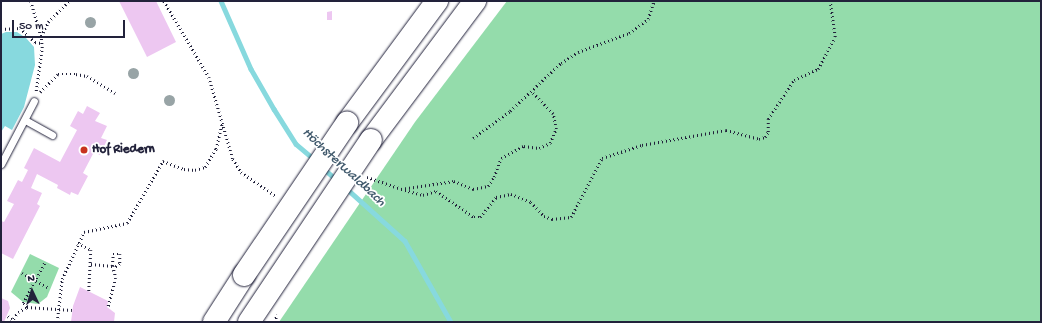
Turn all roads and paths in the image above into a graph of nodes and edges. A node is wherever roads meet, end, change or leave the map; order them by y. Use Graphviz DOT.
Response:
graph roads {
  1 [pos="31,1"];
  2 [pos="69,1"];
  3 [pos="164,1"];
  4 [pos="437,1"];
  5 [pos="475,1"];
  6 [pos="654,1"];
  7 [pos="830,1"];
  8 [pos="1,29"];
  9 [pos="41,35"];
  10 [pos="41,43"];
  11 [pos="532,92"];
  12 [pos="115,93"];
  13 [pos="34,101"];
  14 [pos="25,120"];
  15 [pos="222,122"];
  16 [pos="52,135"];
  17 [pos="473,138"];
  18 [pos="1,164"];
  19 [pos="364,176"];
  20 [pos="401,189"];
  21 [pos="280,198"];
  22 [pos="78,243"];
  23 [pos="45,262"];
  24 [pos="90,264"];
  25 [pos="113,267"];
  26 [pos="22,273"];
  27 [pos="35,280"];
  28 [pos="50,288"];
  29 [pos="89,292"];
  30 [pos="27,307"];
  31 [pos="108,307"];
  32 [pos="57,310"];
  33 [pos="72,310"];
  34 [pos="8,316"];
  35 [pos="217,318"];
  36 [pos="12,320"];
  37 [pos="57,322"];
  38 [pos="249,322"];
  1 -- 9 [label="path"];
  2 -- 9 [label="path"];
  3 -- 15 [label="path"];
  4 -- 35 [label="highway, bridge"];
  5 -- 38 [label="highway, bridge"];
  6 -- 11 [label="path"];
  7 -- 20 [label="path"];
  8 -- 10 [label="path"];
  9 -- 10 [label="path"];
  10 -- 13 [label="path"];
  11 -- 17 [label="path"];
  11 -- 20 [label="path"];
  12 -- 13 [label="path"];
  13 -- 14 [label="lane"];
  14 -- 16 [label="lane"];
  14 -- 18 [label="lane"];
  15 -- 21 [label="path"];
  15 -- 22 [label="path"];
  19 -- 20 [label="path"];
  22 -- 24 [label="path"];
  22 -- 32 [label="path"];
  23 -- 27 [label="path"];
  24 -- 25 [label="path"];
  24 -- 29 [label="path"];
  25 -- 25 [label="path"];
  25 -- 31 [label="path"];
  26 -- 27 [label="path"];
  27 -- 28 [label="path"];
  27 -- 30 [label="path"];
  30 -- 32 [label="path"];
  30 -- 36 [label="path"];
  32 -- 33 [label="path"];
  32 -- 37 [label="path"];
  34 -- 36 [label="path"];
}
